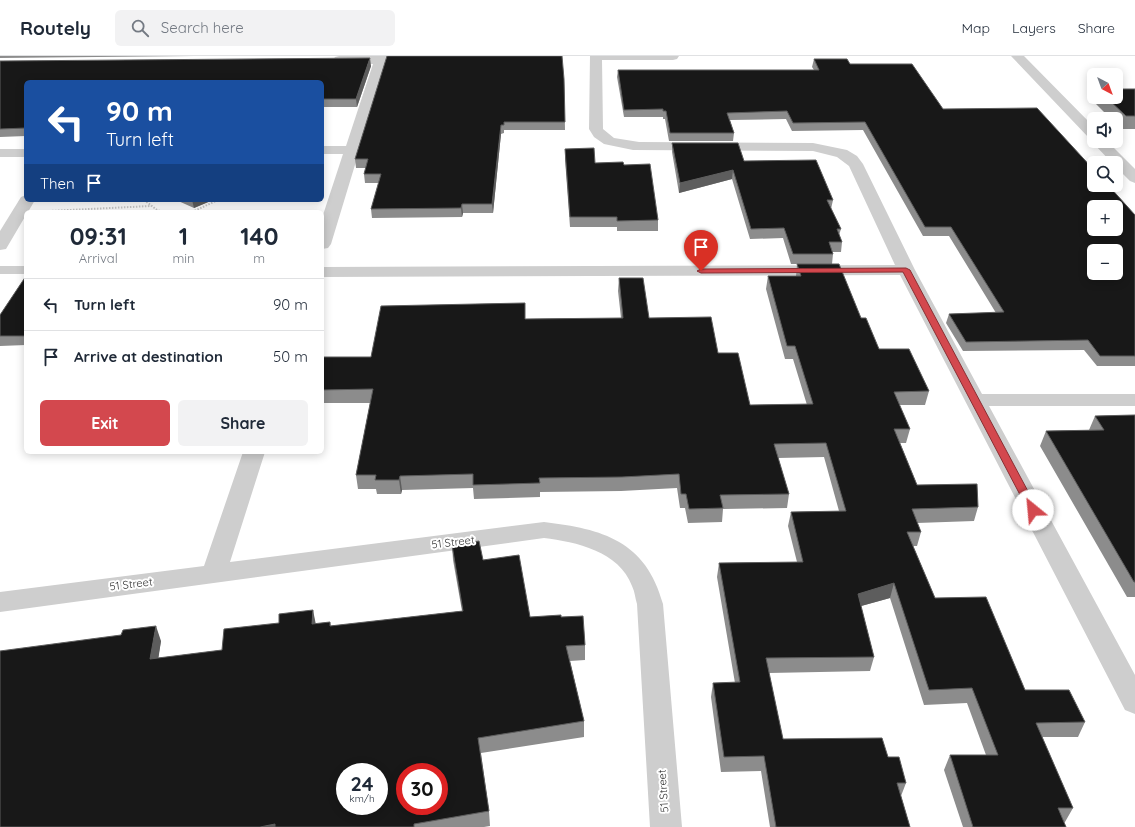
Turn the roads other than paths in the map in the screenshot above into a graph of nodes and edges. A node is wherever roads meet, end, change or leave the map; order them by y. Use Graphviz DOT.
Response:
graph roads {
  1 [pos="596,56"];
  2 [pos="673,56"];
  3 [pos="1017,56"];
  4 [pos="381,58"];
  5 [pos="325,60"];
  6 [pos="1087,128"];
  7 [pos="1106,148"];
  8 [pos="324,150"];
  9 [pos="352,150"];
  10 [pos="0,153"];
  11 [pos="24,153"];
  12 [pos="1135,178"];
  13 [pos="26,202"];
  14 [pos="324,238"];
  15 [pos="0,245"];
  16 [pos="0,270"];
  17 [pos="24,270"];
  18 [pos="906,270"];
  19 [pos="324,272"];
  20 [pos="974,400"];
  21 [pos="1135,400"];
  22 [pos="253,454"];
  23 [pos="214,574"];
  24 [pos="0,602"];
  25 [pos="1135,702"];
  26 [pos="666,827"];
  1 -- 2 [label="street"];
  1 -- 18 [label="street"];
  3 -- 6 [label="street"];
  4 -- 5 [label="street"];
  4 -- 9 [label="street"];
  7 -- 12 [label="street"];
  8 -- 9 [label="street"];
  9 -- 14 [label="street"];
  10 -- 11 [label="street"];
  13 -- 15 [label="street"];
  16 -- 17 [label="lane"];
  18 -- 19 [label="street"];
  18 -- 20 [label="street"];
  20 -- 21 [label="street"];
  20 -- 25 [label="street"];
  22 -- 23 [label="street"];
  23 -- 24 [label="street, 51 Street"];
  23 -- 26 [label="street, 51 Street"];
}
